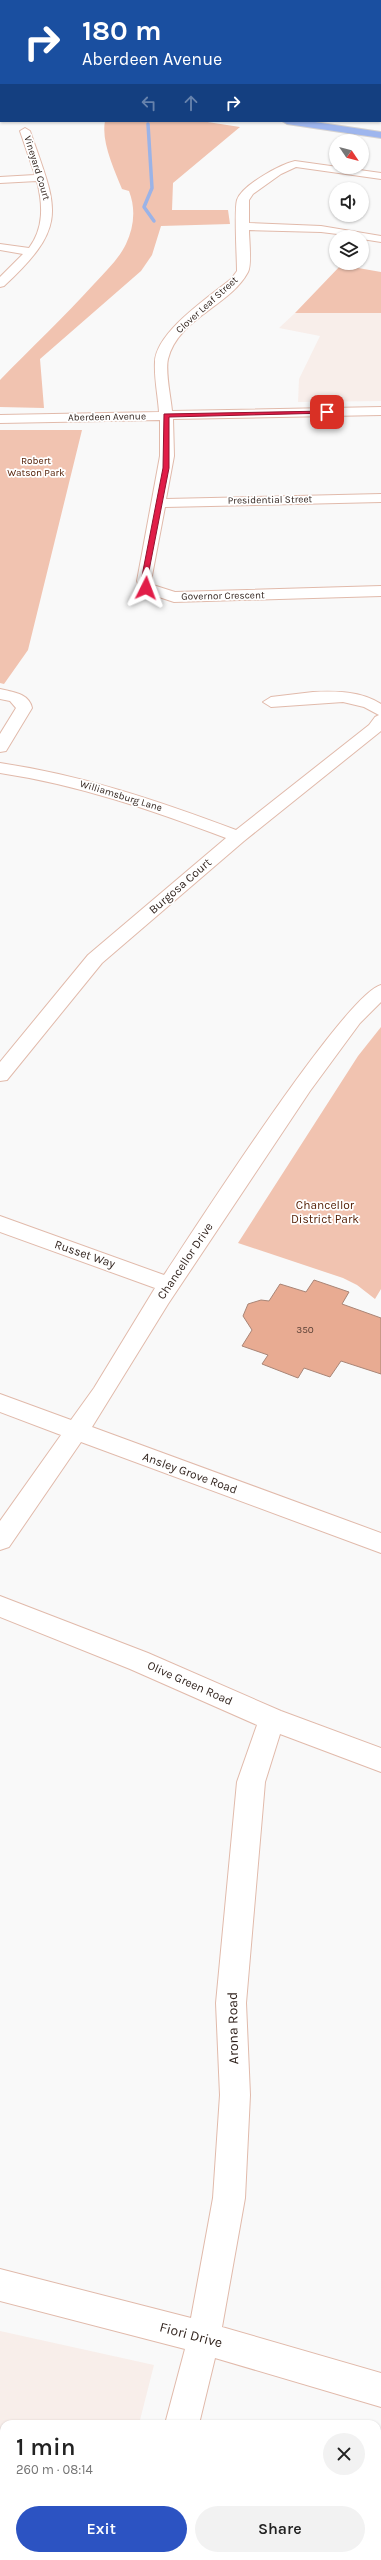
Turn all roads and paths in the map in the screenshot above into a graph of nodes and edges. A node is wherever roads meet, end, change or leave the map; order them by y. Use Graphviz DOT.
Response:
graph roads {
  1 [pos="294,122"];
  2 [pos="25,131"];
  3 [pos="381,135"];
  4 [pos="381,176"];
  5 [pos="39,178"];
  6 [pos="0,180"];
  7 [pos="243,226"];
  8 [pos="381,239"];
  9 [pos="0,247"];
  10 [pos="32,252"];
  11 [pos="0,283"];
  12 [pos="381,411"];
  13 [pos="166,416"];
  14 [pos="0,419"];
  15 [pos="381,498"];
  16 [pos="159,503"];
  17 [pos="381,591"];
  18 [pos="0,694"];
  19 [pos="271,702"];
  20 [pos="381,711"];
  21 [pos="381,720"];
  22 [pos="0,748"];
  23 [pos="0,768"];
  24 [pos="238,836"];
  25 [pos="381,991"];
  26 [pos="0,1075"];
  27 [pos="0,1224"];
  28 [pos="169,1285"];
  29 [pos="0,1403"];
  30 [pos="76,1431"];
  31 [pos="0,1540"];
  32 [pos="381,1543"];
  33 [pos="0,1606"];
  34 [pos="272,1719"];
  35 [pos="381,1760"];
  36 [pos="0,2285"];
  37 [pos="204,2338"];
  38 [pos="381,2390"];
  39 [pos="183,2420"];
  1 -- 3 [label="main road"];
  2 -- 5 [label="street, Vineyard Court"];
  4 -- 7 [label="street, Clover Leaf Street"];
  5 -- 6 [label="street"];
  5 -- 10 [label="street, Vineyard Court"];
  7 -- 8 [label="street"];
  7 -- 13 [label="street, Clover Leaf Street"];
  9 -- 10 [label="street"];
  10 -- 11 [label="street, Vineyard Court"];
  12 -- 13 [label="street, Aberdeen Avenue"];
  13 -- 14 [label="street, Aberdeen Avenue"];
  13 -- 16 [label="street, Governor Crescent"];
  15 -- 16 [label="street, Presidential Street"];
  16 -- 17 [label="street, Governor Crescent"];
  18 -- 22 [label="street"];
  19 -- 20 [label="street"];
  21 -- 24 [label="street, Burgosa Court"];
  23 -- 24 [label="street, Williamsburg Lane"];
  24 -- 26 [label="street, Burgosa Court"];
  25 -- 28 [label="street, Chancellor Drive"];
  27 -- 28 [label="street, Russet Way"];
  28 -- 30 [label="street, Chancellor Drive"];
  29 -- 30 [label="street, Ansley Grove Road"];
  30 -- 31 [label="street, Chancellor Drive"];
  30 -- 32 [label="street, Ansley Grove Road"];
  33 -- 34 [label="street, Olive Green Road"];
  34 -- 35 [label="street, Olive Green Road"];
  34 -- 37 [label="street, Arona Road"];
  36 -- 37 [label="street, Fiori Drive"];
  37 -- 38 [label="street, Fiori Drive"];
  37 -- 39 [label="street, Arona Road"];
}
